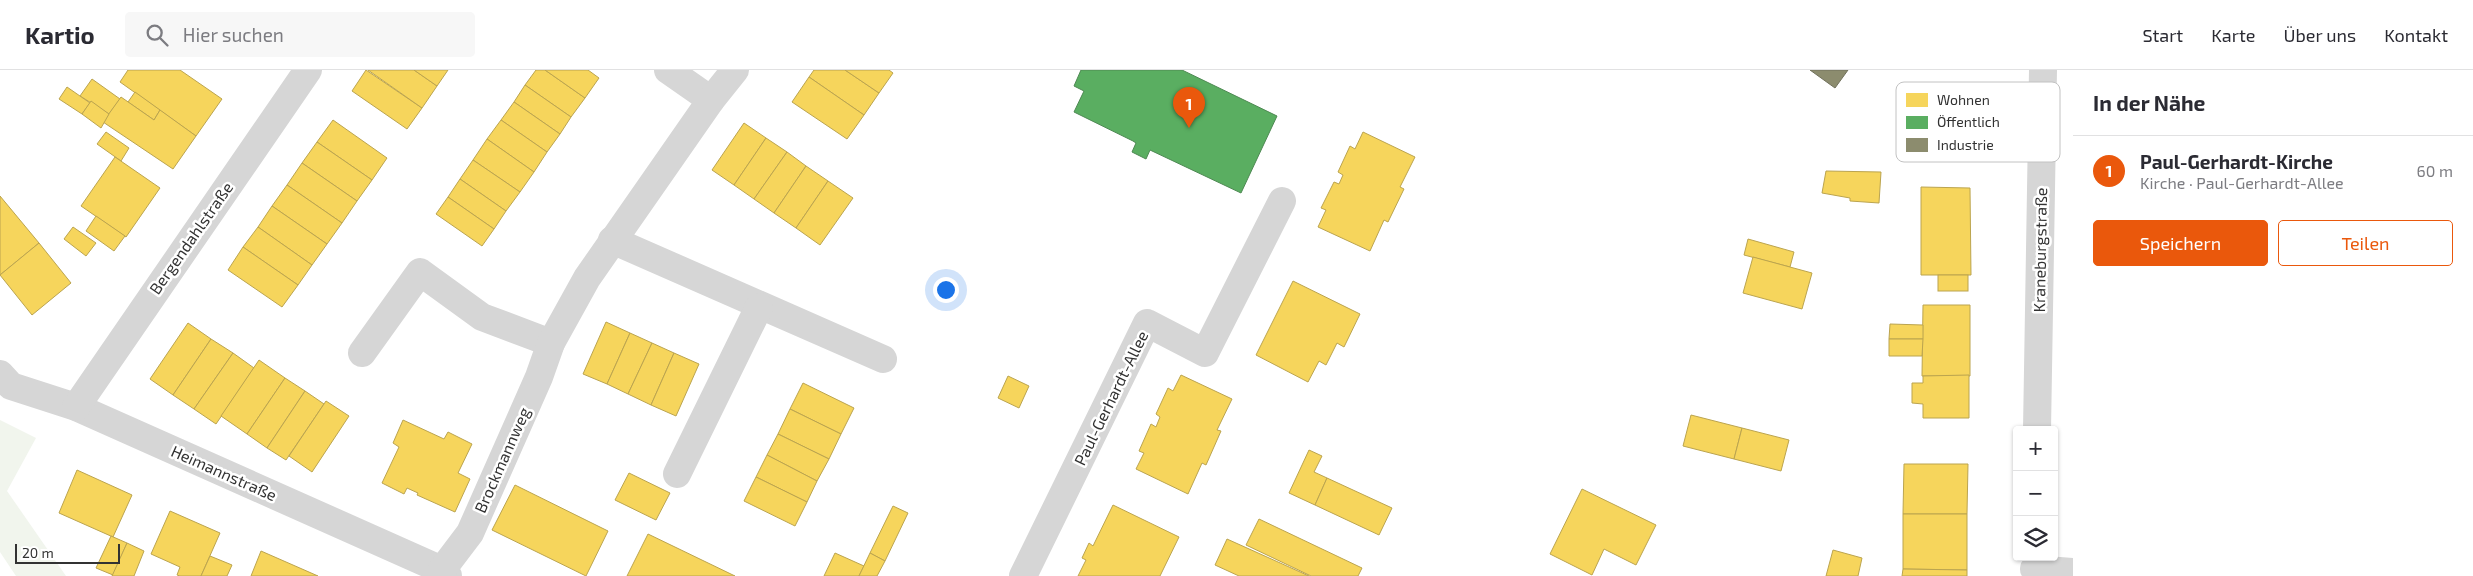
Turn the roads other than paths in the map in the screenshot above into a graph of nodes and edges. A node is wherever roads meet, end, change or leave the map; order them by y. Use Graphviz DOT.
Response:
graph roads {
  1 [pos="308,70"];
  2 [pos="668,70"];
  3 [pos="735,70"];
  4 [pos="711,100"];
  5 [pos="2041,162"];
  6 [pos="1282,201"];
  7 [pos="612,240"];
  8 [pos="759,307"];
  9 [pos="551,344"];
  10 [pos="362,353"];
  11 [pos="884,359"];
  12 [pos="0,374"];
  13 [pos="76,407"];
  14 [pos="2037,426"];
  15 [pos="677,474"];
  16 [pos="2034,567"];
  17 [pos="2073,572"];
  18 [pos="445,573"];
  19 [pos="1023,576"];
  1 -- 13 [label="street, Bergendahlstraße"];
  2 -- 4 [label="street"];
  3 -- 4 [label="street, Brockmannweg"];
  4 -- 7 [label="street, Brockmannweg"];
  5 -- 14 [label="street, Kraneburgstraße"];
  6 -- 19 [label="street, Paul-Gerhardt-Allee"];
  7 -- 8 [label="street"];
  7 -- 9 [label="street, Brockmannweg"];
  8 -- 11 [label="street"];
  8 -- 15 [label="street"];
  9 -- 10 [label="street"];
  9 -- 18 [label="street, Brockmannweg"];
  12 -- 13 [label="street, Heimannstraße"];
  13 -- 18 [label="street, Heimannstraße"];
  16 -- 17 [label="street"];
}
